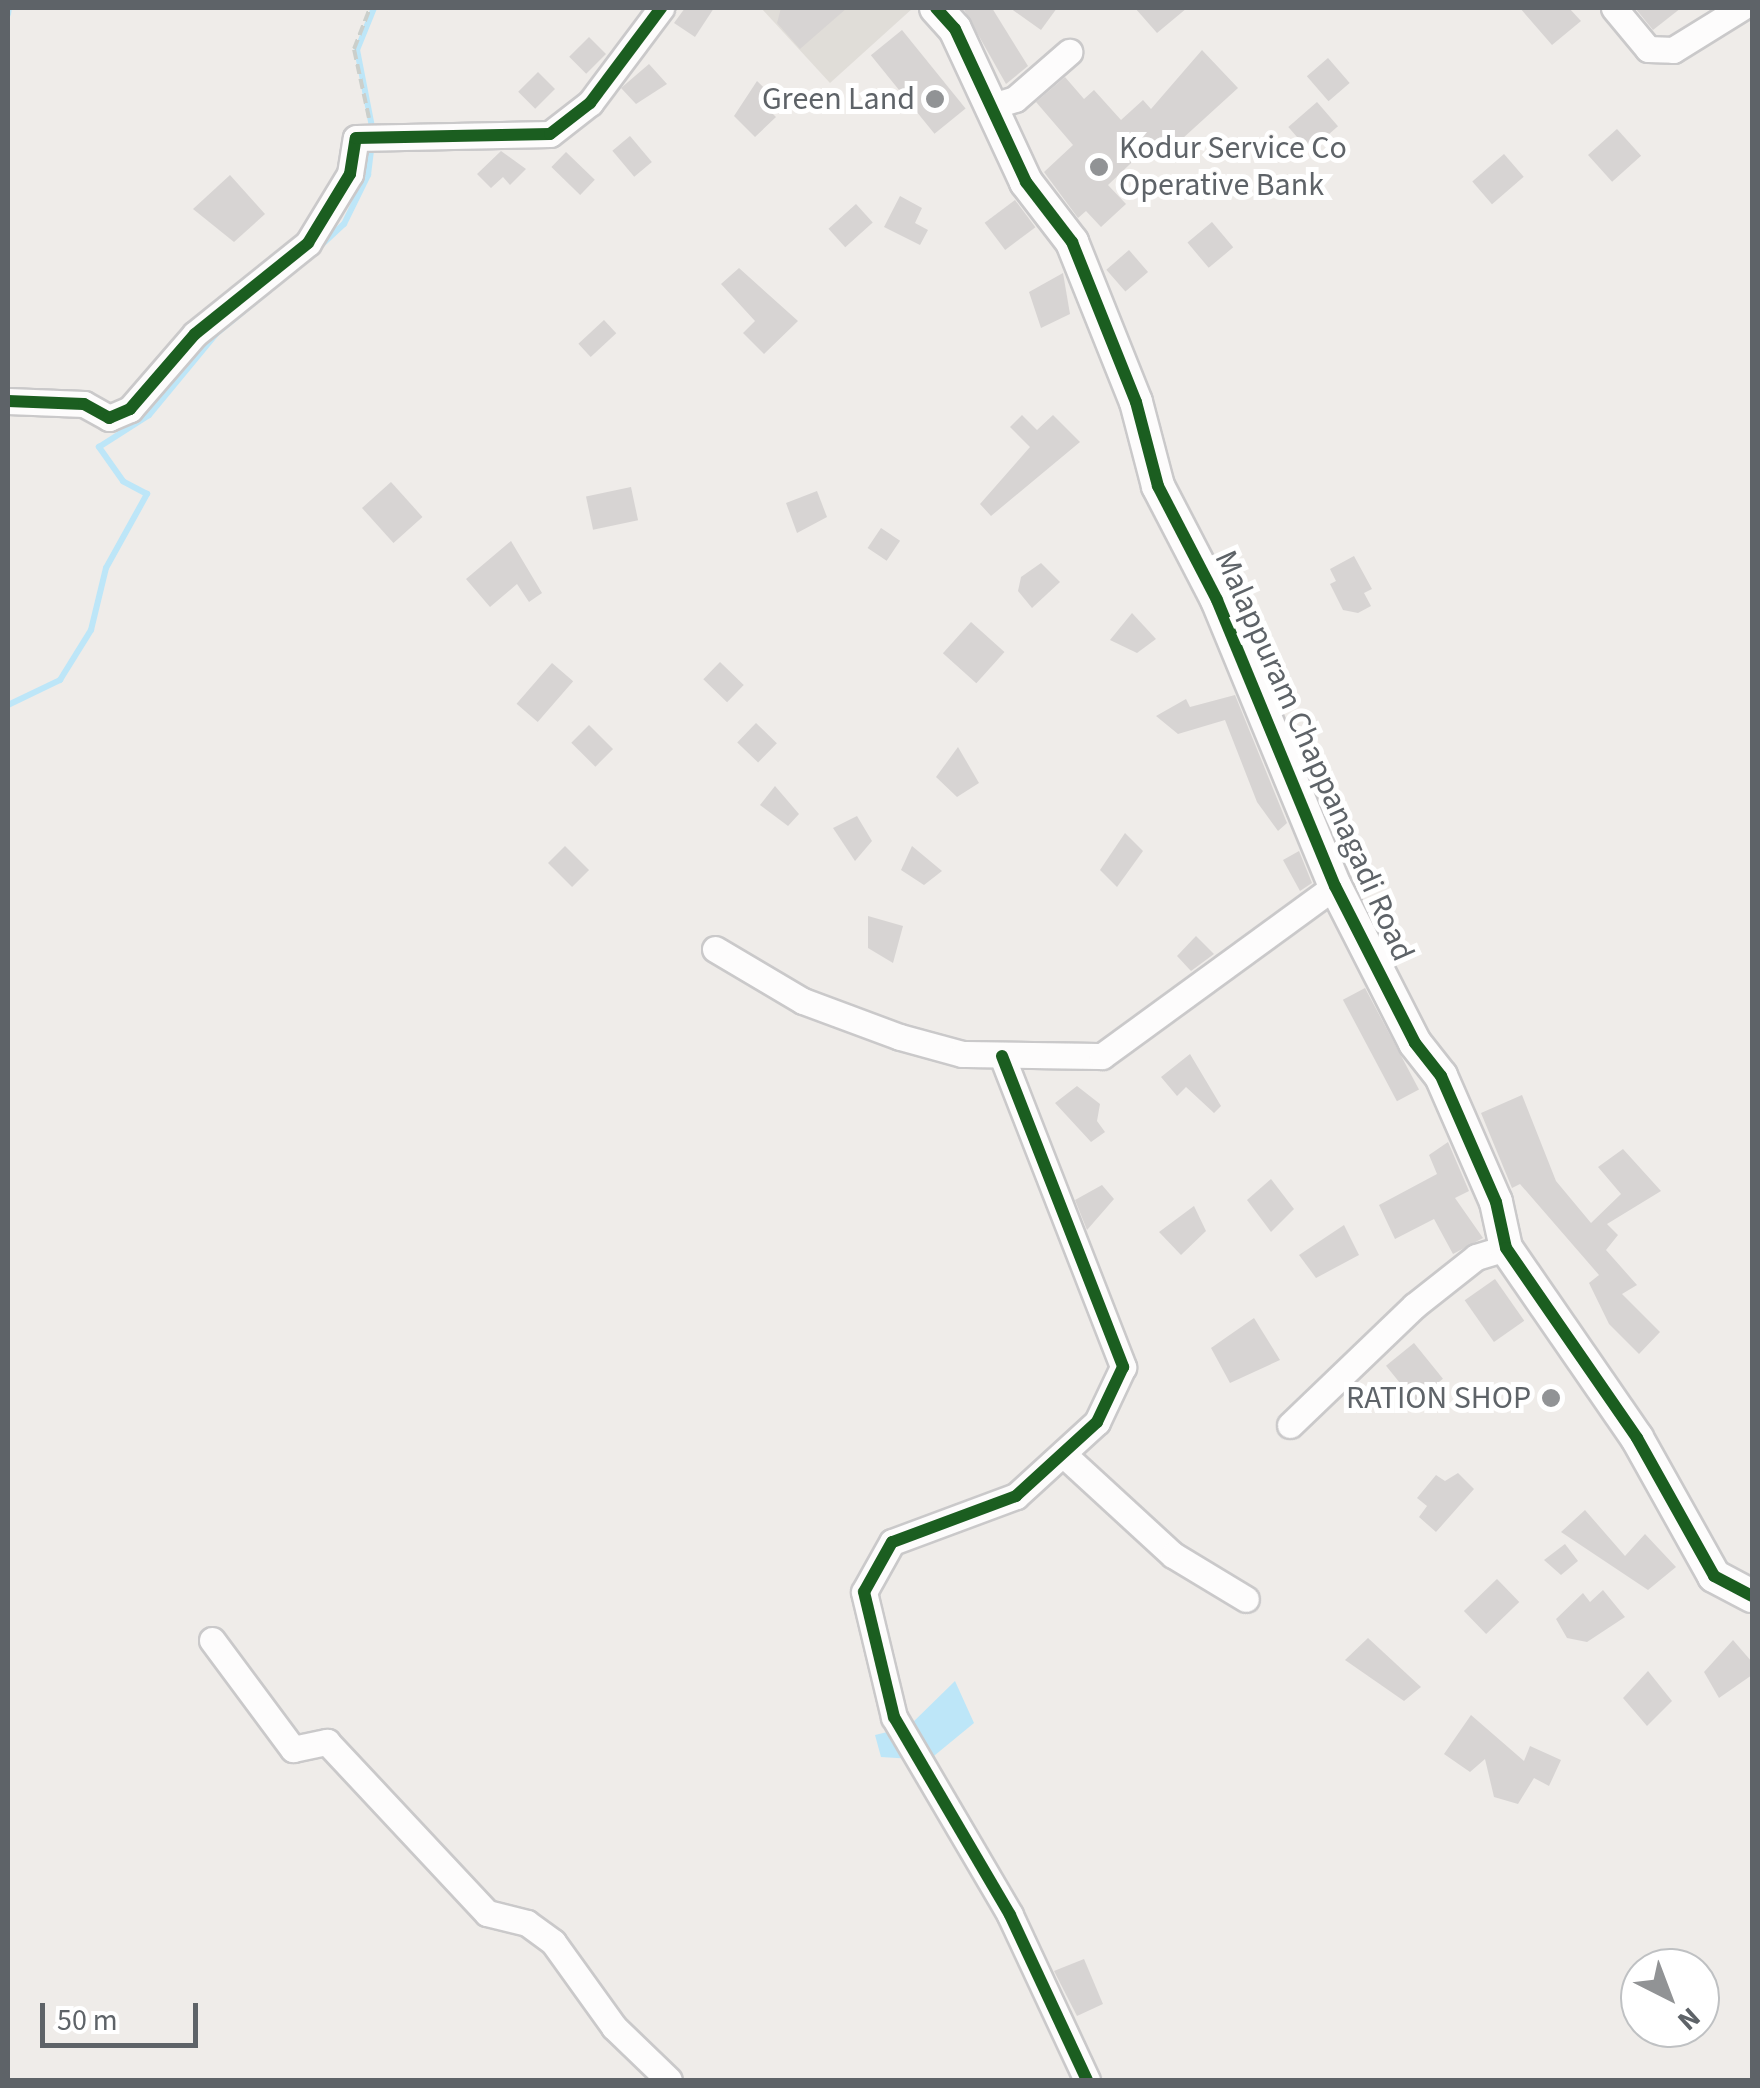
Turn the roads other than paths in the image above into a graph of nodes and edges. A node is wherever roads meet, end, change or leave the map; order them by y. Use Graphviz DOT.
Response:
graph roads {
  1 [pos="661,8"];
  2 [pos="936,8"];
  3 [pos="1614,8"];
  4 [pos="1742,8"];
  5 [pos="1069,52"];
  6 [pos="990,107"];
  7 [pos="8,401"];
  8 [pos="1335,886"];
  9 [pos="715,950"];
  10 [pos="1002,1056"];
  11 [pos="1506,1248"];
  12 [pos="1290,1425"];
  13 [pos="1063,1454"];
  14 [pos="1752,1596"];
  15 [pos="1246,1598"];
  16 [pos="212,1640"];
  17 [pos="669,2080"];
  18 [pos="1087,2080"];
  1 -- 7 [label="street"];
  2 -- 6 [label="street, Malappuram Chappanagadi Road"];
  3 -- 4 [label="street"];
  5 -- 6 [label="street"];
  6 -- 8 [label="street, Malappuram Chappanagadi Road"];
  8 -- 10 [label="street"];
  8 -- 11 [label="street, Malappuram Chappanagadi Road"];
  9 -- 10 [label="street"];
  10 -- 13 [label="street"];
  11 -- 12 [label="street"];
  11 -- 14 [label="street, Malappuram Chappanagadi Road"];
  13 -- 15 [label="street"];
  13 -- 18 [label="street"];
  16 -- 17 [label="street"];
}
